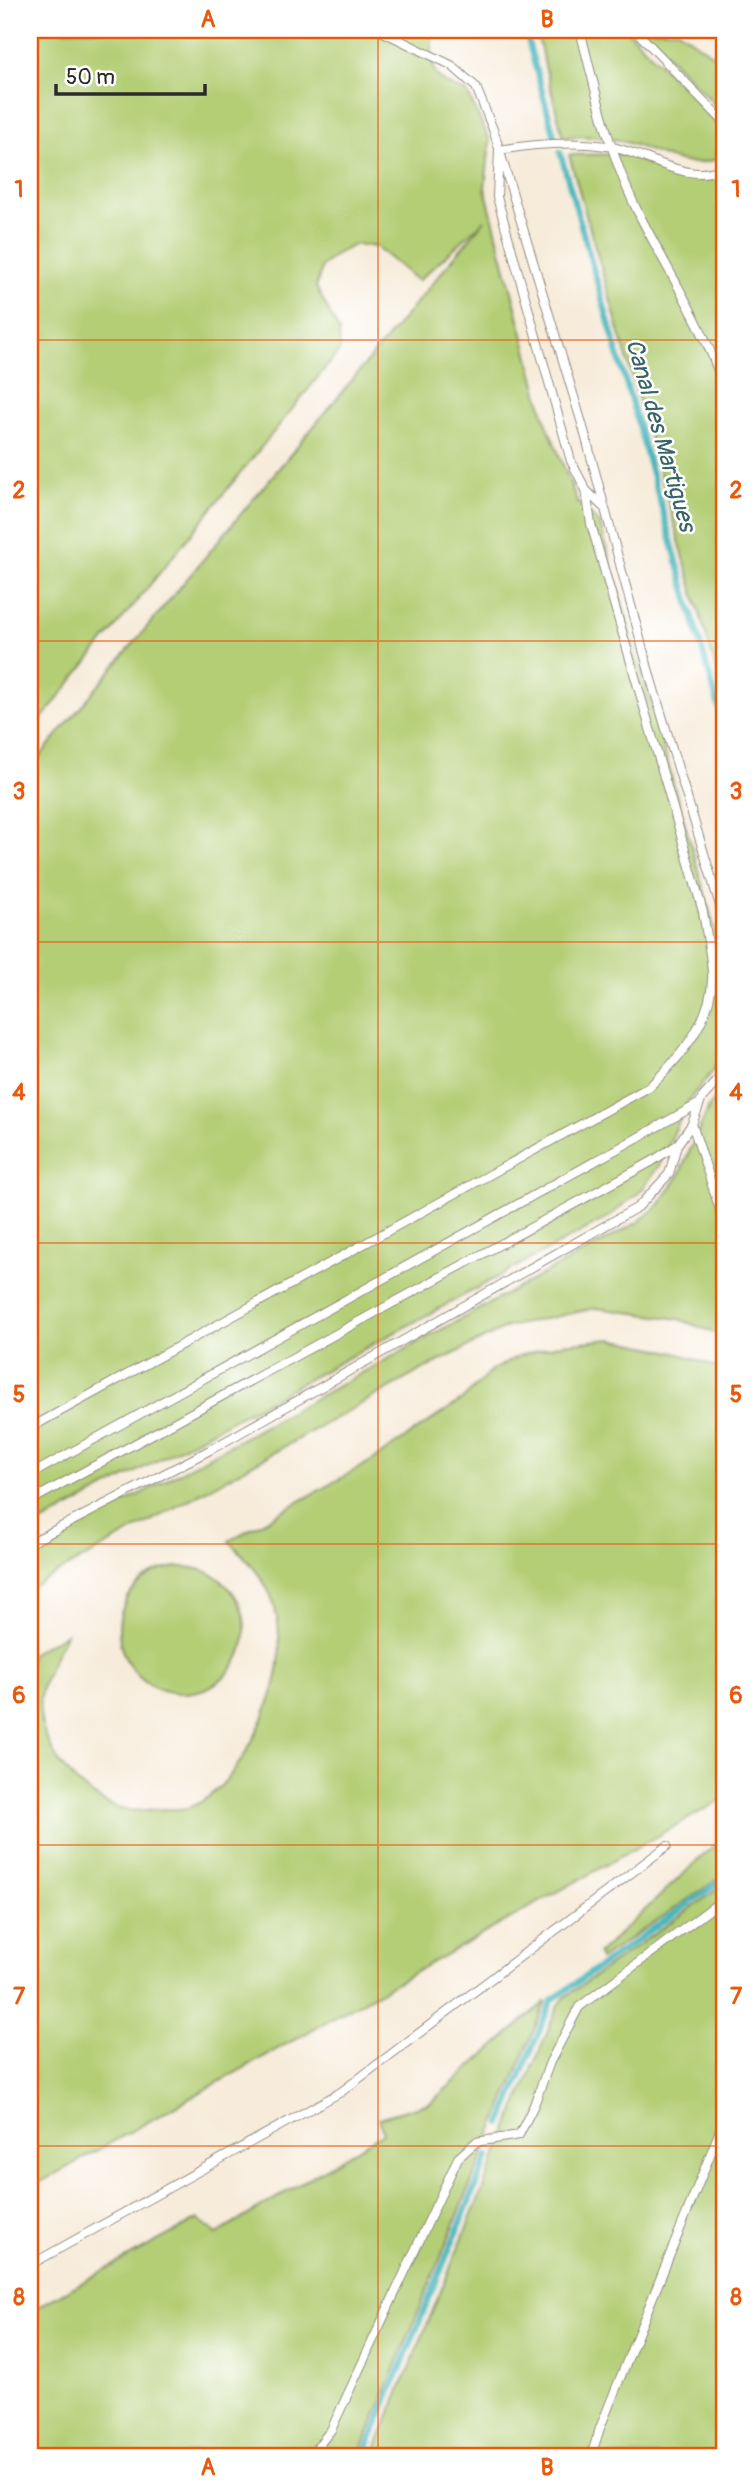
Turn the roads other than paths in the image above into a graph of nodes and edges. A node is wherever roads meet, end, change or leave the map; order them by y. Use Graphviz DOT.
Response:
graph roads {
  1 [pos="379,30"];
  2 [pos="580,30"];
  3 [pos="635,30"];
  4 [pos="725,123"];
  5 [pos="611,146"];
  6 [pos="499,150"];
  7 [pos="725,167"];
  8 [pos="725,391"];
  9 [pos="586,490"];
  10 [pos="604,508"];
  11 [pos="725,922"];
  12 [pos="725,1073"];
  13 [pos="700,1103"];
  14 [pos="692,1124"];
  15 [pos="677,1145"];
  16 [pos="725,1225"];
  17 [pos="30,1428"];
  18 [pos="30,1475"];
  19 [pos="30,1501"];
  20 [pos="30,1543"];
  21 [pos="667,1846"];
  22 [pos="725,1898"];
  23 [pos="725,2118"];
  24 [pos="30,2265"];
  25 [pos="310,2456"];
  26 [pos="591,2456"];
  1 -- 6 [label="lane"];
  2 -- 5 [label="lane"];
  3 -- 4 [label="lane"];
  5 -- 6 [label="lane"];
  5 -- 7 [label="lane"];
  5 -- 8 [label="lane"];
  6 -- 9 [label="lane"];
  6 -- 10 [label="lane"];
  9 -- 10 [label="lane"];
  9 -- 17 [label="lane"];
  10 -- 11 [label="lane"];
  12 -- 13 [label="lane"];
  13 -- 14 [label="lane"];
  13 -- 18 [label="lane"];
  14 -- 15 [label="lane"];
  14 -- 16 [label="lane"];
  15 -- 19 [label="lane"];
  15 -- 20 [label="lane"];
  21 -- 24 [label="lane"];
  22 -- 25 [label="lane"];
  23 -- 26 [label="lane"];
}
